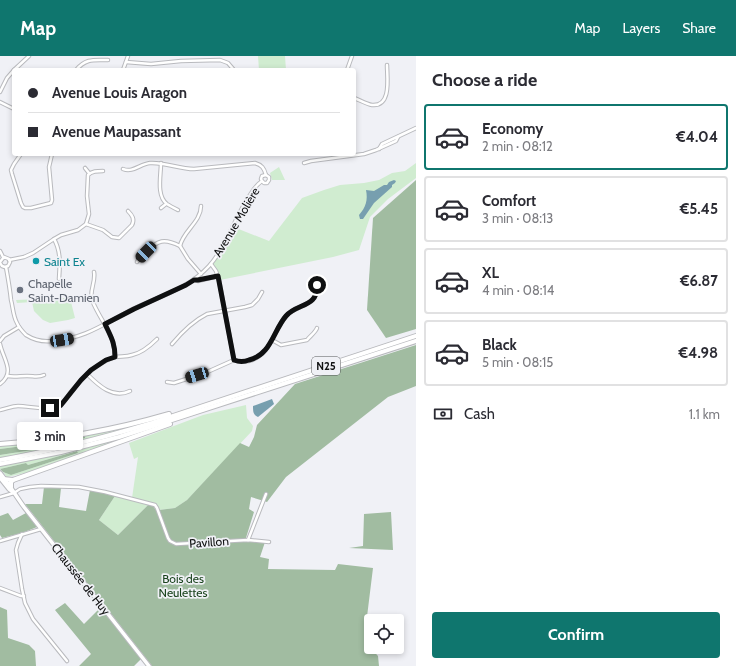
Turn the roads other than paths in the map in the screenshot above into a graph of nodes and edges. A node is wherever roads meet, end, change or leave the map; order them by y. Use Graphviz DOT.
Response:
graph roads {
  1 [pos="30,56"];
  2 [pos="128,56"];
  3 [pos="352,56"];
  4 [pos="108,60"];
  5 [pos="126,62"];
  6 [pos="387,65"];
  7 [pos="16,68"];
  8 [pos="78,68"];
  9 [pos="124,68"];
  10 [pos="232,68"];
  11 [pos="348,68"];
  12 [pos="12,72"];
  13 [pos="0,92"];
  14 [pos="356,99"];
  15 [pos="0,102"];
  16 [pos="12,108"];
  17 [pos="416,128"];
  18 [pos="356,155"];
  19 [pos="20,156"];
  20 [pos="52,156"];
  21 [pos="340,156"];
  22 [pos="304,163"];
  23 [pos="161,164"];
  24 [pos="85,168"];
  25 [pos="123,169"];
  26 [pos="103,171"];
  27 [pos="89,173"];
  28 [pos="266,175"];
  29 [pos="262,181"];
  30 [pos="166,204"];
  31 [pos="201,206"];
  32 [pos="161,208"];
  33 [pos="178,210"];
  34 [pos="128,211"];
  35 [pos="86,224"];
  36 [pos="54,239"];
  37 [pos="180,246"];
  38 [pos="0,251"];
  39 [pos="3,257"];
  40 [pos="10,260"];
  41 [pos="0,262"];
  42 [pos="138,262"];
  43 [pos="211,264"];
  44 [pos="6,267"];
  45 [pos="94,272"];
  46 [pos="200,274"];
  47 [pos="218,276"];
  48 [pos="59,279"];
  49 [pos="194,280"];
  50 [pos="315,281"];
  51 [pos="262,292"];
  52 [pos="225,311"];
  53 [pos="105,324"];
  54 [pos="19,327"];
  55 [pos="317,328"];
  56 [pos="416,336"];
  57 [pos="158,339"];
  58 [pos="272,340"];
  59 [pos="416,341"];
  60 [pos="0,343"];
  61 [pos="172,344"];
  62 [pos="115,357"];
  63 [pos="234,360"];
  64 [pos="87,374"];
  65 [pos="7,376"];
  66 [pos="44,376"];
  67 [pos="167,382"];
  68 [pos="0,384"];
  69 [pos="130,391"];
  70 [pos="0,410"];
  71 [pos="179,416"];
  72 [pos="0,444"];
  73 [pos="0,460"];
  74 [pos="0,464"];
  75 [pos="0,475"];
  76 [pos="5,479"];
  77 [pos="13,480"];
  78 [pos="11,486"];
  79 [pos="14,493"];
  80 [pos="266,494"];
  81 [pos="0,497"];
  82 [pos="41,529"];
  83 [pos="22,534"];
  84 [pos="248,540"];
  85 [pos="0,541"];
  86 [pos="269,542"];
  87 [pos="0,588"];
  88 [pos="24,596"];
  89 [pos="67,661"];
  90 [pos="149,666"];
  1 -- 7 [label="street"];
  2 -- 5 [label="street"];
  3 -- 11 [label="street"];
  4 -- 8 [label="street"];
  5 -- 9 [label="street"];
  5 -- 10 [label="street"];
  6 -- 14 [label="street"];
  12 -- 13 [label="street"];
  15 -- 16 [label="street"];
  17 -- 18 [label="street"];
  19 -- 20 [label="street"];
  21 -- 22 [label="street"];
  23 -- 25 [label="street"];
  23 -- 28 [label="street"];
  23 -- 30 [label="street"];
  24 -- 27 [label="street"];
  26 -- 27 [label="street"];
  27 -- 35 [label="street"];
  28 -- 29 [label="street, Avenue Molière"];
  28 -- 29 [label="street, Avenue Molière"];
  29 -- 43 [label="street, Avenue Molière"];
  30 -- 32 [label="street"];
  30 -- 33 [label="street"];
  31 -- 37 [label="street"];
  34 -- 35 [label="street"];
  35 -- 36 [label="street"];
  36 -- 40 [label="street"];
  36 -- 48 [label="street"];
  37 -- 42 [label="street"];
  37 -- 46 [label="street"];
  38 -- 39 [label="street"];
  39 -- 40 [label="street"];
  39 -- 41 [label="street"];
  40 -- 44 [label="street"];
  41 -- 44 [label="street"];
  43 -- 46 [label="street, Avenue Molière"];
  43 -- 47 [label="street"];
  44 -- 54 [label="street"];
  45 -- 53 [label="street"];
  46 -- 49 [label="street, Avenue Molière"];
  47 -- 49 [label="street, Avenue Molière"];
  47 -- 52 [label="street"];
  49 -- 53 [label="street, Avenue Molière"];
  50 -- 58 [label="street"];
  51 -- 52 [label="street"];
  52 -- 61 [label="street"];
  52 -- 63 [label="street"];
  53 -- 54 [label="street, Avenue Molière"];
  53 -- 62 [label="street"];
  54 -- 60 [label="street"];
  55 -- 58 [label="street"];
  56 -- 71 [label="highway, N25"];
  57 -- 62 [label="street"];
  58 -- 63 [label="street"];
  59 -- 71 [label="highway, N25"];
  60 -- 65 [label="street"];
  62 -- 64 [label="street"];
  63 -- 67 [label="street"];
  64 -- 69 [label="street"];
  64 -- 70 [label="street"];
  65 -- 66 [label="street"];
  65 -- 68 [label="street"];
  71 -- 72 [label="highway"];
  71 -- 73 [label="highway, N25"];
  71 -- 74 [label="highway, N25"];
  71 -- 77 [label="highway"];
  75 -- 76 [label="highway"];
  75 -- 79 [label="main road, Chaussée de Huy"];
  76 -- 77 [label="highway"];
  76 -- 78 [label="main road, Chaussée de Huy"];
  77 -- 78 [label="highway"];
  78 -- 79 [label="main road, Chaussée de Huy"];
  79 -- 81 [label="street"];
  79 -- 82 [label="main road, Chaussée de Huy"];
  79 -- 84 [label="street, Pavillon"];
  80 -- 84 [label="street"];
  82 -- 83 [label="street"];
  82 -- 90 [label="main road, Chaussée de Huy"];
  83 -- 85 [label="street"];
  83 -- 88 [label="street"];
  84 -- 86 [label="street, Pavillon"];
  87 -- 88 [label="street"];
  88 -- 89 [label="street"];
}
